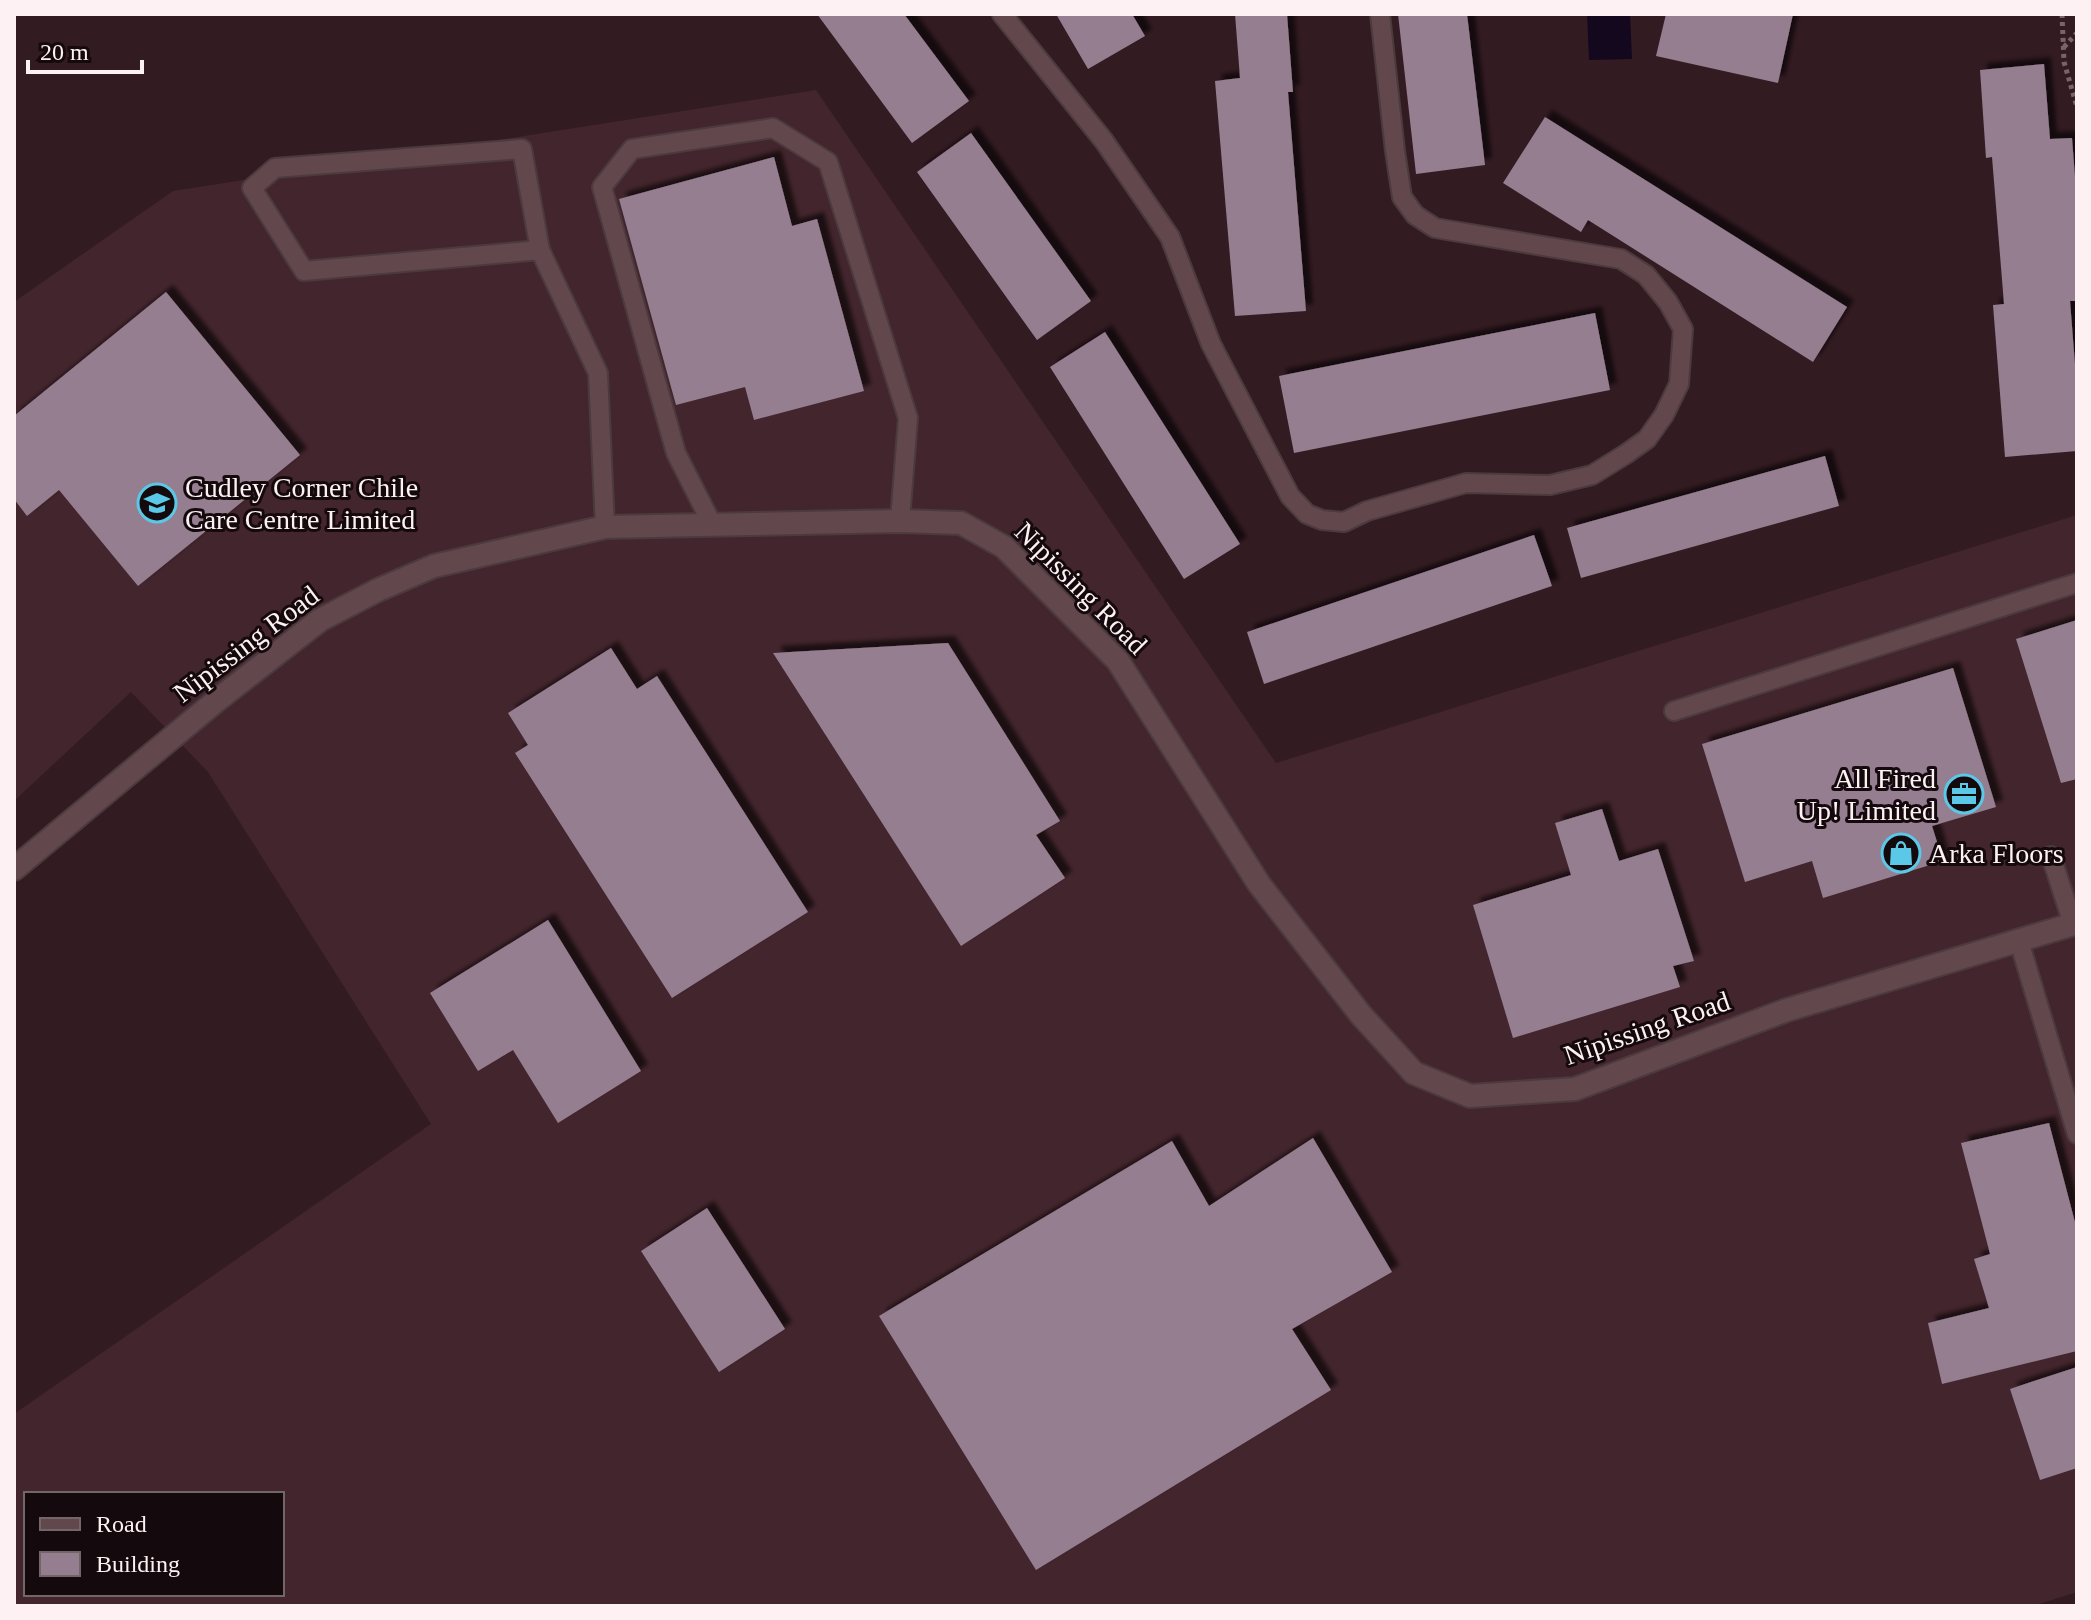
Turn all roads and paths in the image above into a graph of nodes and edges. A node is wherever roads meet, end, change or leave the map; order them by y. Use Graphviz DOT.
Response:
graph roads {
  1 [pos="1002,14"];
  2 [pos="1380,14"];
  3 [pos="2062,14"];
  4 [pos="2077,33"];
  5 [pos="2063,48"];
  6 [pos="2077,107"];
  7 [pos="540,250"];
  8 [pos="900,521"];
  9 [pos="712,524"];
  10 [pos="605,527"];
  11 [pos="2077,583"];
  12 [pos="1674,711"];
  13 [pos="2051,856"];
  14 [pos="14,869"];
  15 [pos="2075,923"];
  16 [pos="2019,941"];
  17 [pos="2077,1134"];
  1 -- 2 [label="lane"];
  3 -- 5 [label="path"];
  4 -- 5 [label="path"];
  5 -- 6 [label="path"];
  7 -- 7 [label="lane"];
  7 -- 10 [label="lane"];
  8 -- 9 [label="street, Nipissing Road"];
  8 -- 9 [label="lane"];
  8 -- 16 [label="street, Nipissing Road"];
  9 -- 10 [label="street, Nipissing Road"];
  10 -- 14 [label="street, Nipissing Road"];
  11 -- 12 [label="lane"];
  13 -- 15 [label="lane"];
  15 -- 16 [label="street, Nipissing Road"];
  16 -- 17 [label="lane"];
}
